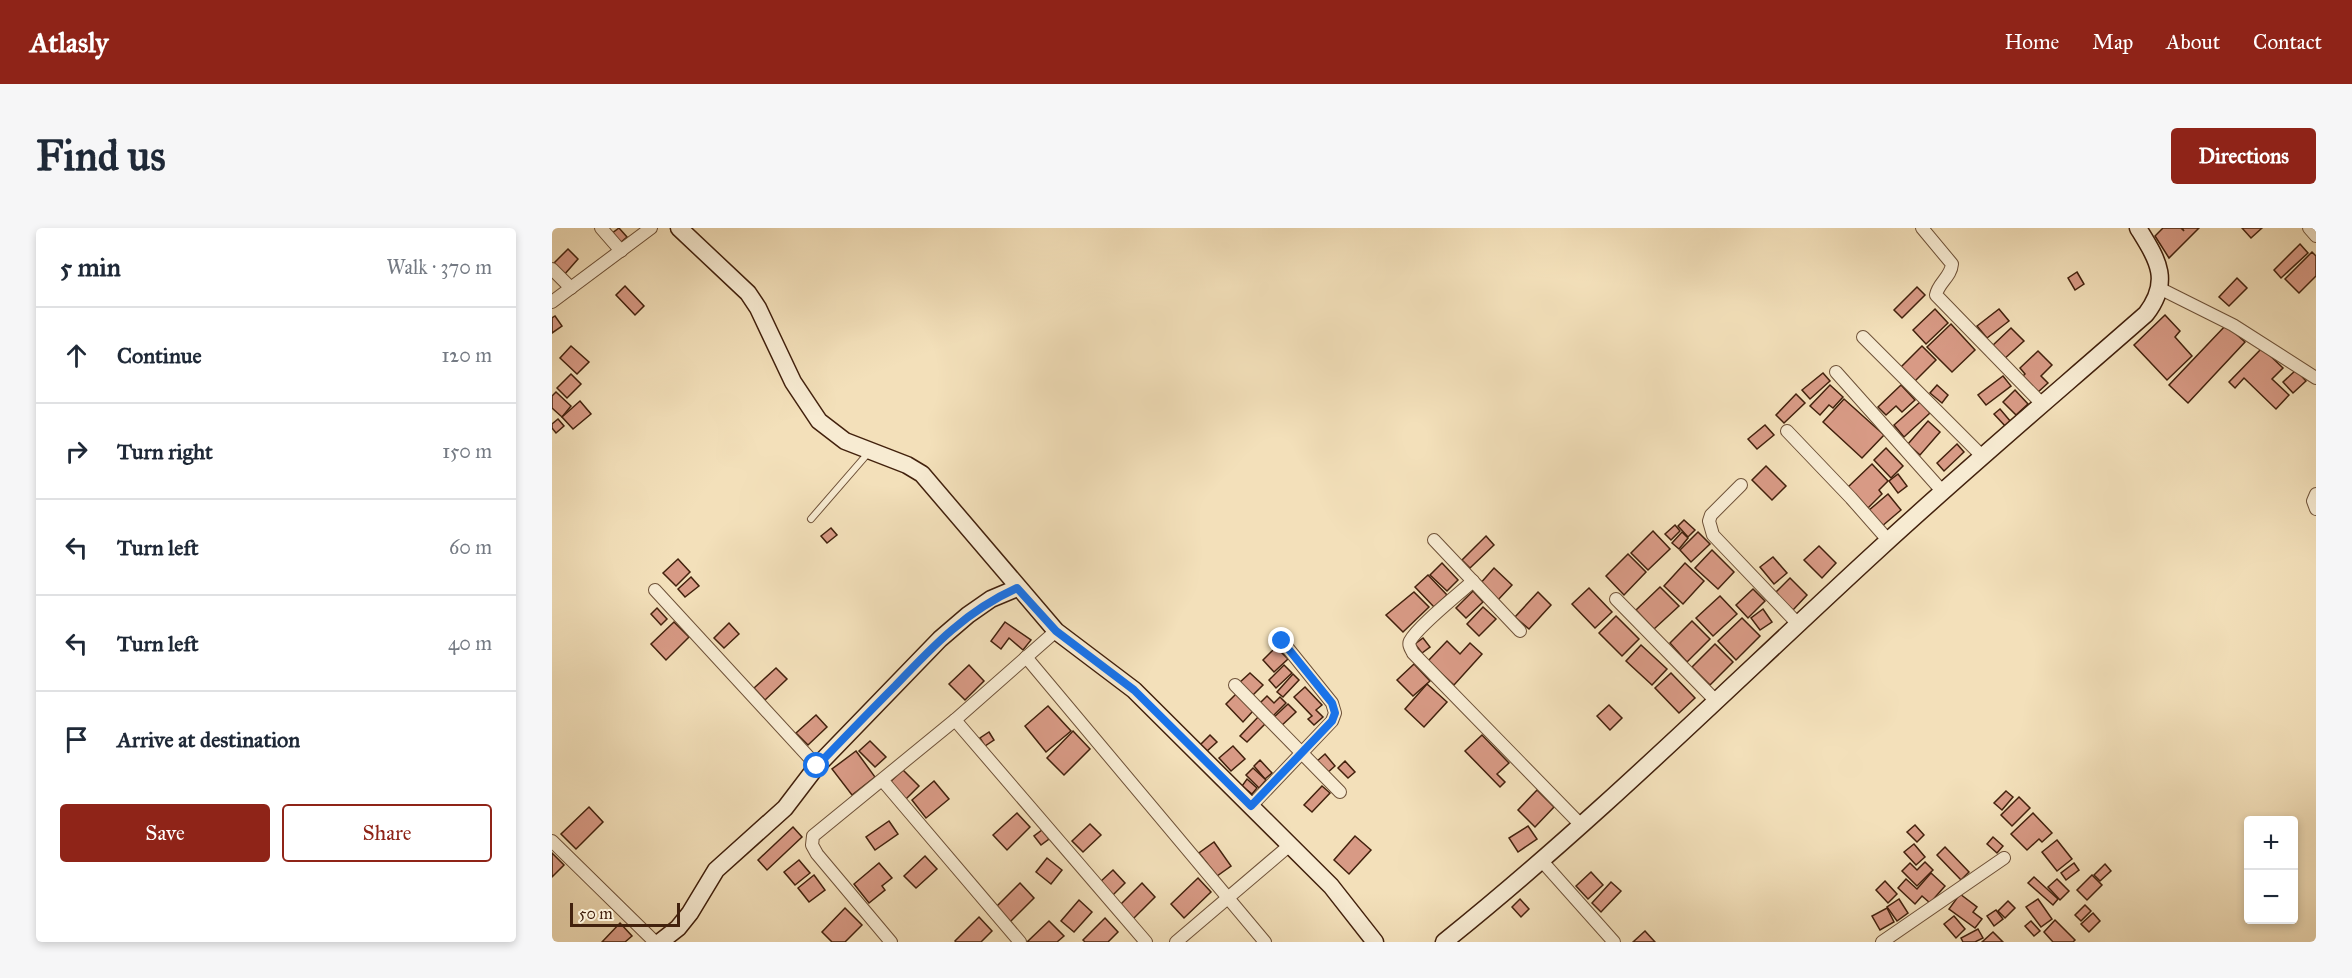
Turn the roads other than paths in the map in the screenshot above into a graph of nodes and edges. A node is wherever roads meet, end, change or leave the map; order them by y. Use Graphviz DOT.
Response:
graph roads {
  1 [pos="601,228"];
  2 [pos="679,228"];
  3 [pos="1923,228"];
  4 [pos="2138,228"];
  5 [pos="2309,228"];
  6 [pos="649,229"];
  7 [pos="2316,236"];
  8 [pos="621,251"];
  9 [pos="552,269"];
  10 [pos="571,288"];
  11 [pos="2159,288"];
  12 [pos="552,302"];
  13 [pos="1863,337"];
  14 [pos="1836,372"];
  15 [pos="2316,378"];
  16 [pos="2043,405"];
  17 [pos="1787,430"];
  18 [pos="871,451"];
  19 [pos="1983,457"];
  20 [pos="1741,485"];
  21 [pos="1943,492"];
  22 [pos="2316,494"];
  23 [pos="2316,509"];
  24 [pos="811,519"];
  25 [pos="1434,540"];
  26 [pos="1888,540"];
  27 [pos="1473,581"];
  28 [pos="1017,588"];
  29 [pos="656,590"];
  30 [pos="1616,599"];
  31 [pos="1799,625"];
  32 [pos="1520,631"];
  33 [pos="1053,633"];
  34 [pos="1282,641"];
  35 [pos="1031,653"];
  36 [pos="1235,685"];
  37 [pos="1716,700"];
  38 [pos="955,720"];
  39 [pos="1302,753"];
  40 [pos="817,766"];
  41 [pos="883,780"];
  42 [pos="1340,792"];
  43 [pos="1251,806"];
  44 [pos="1580,824"];
  45 [pos="552,841"];
  46 [pos="1290,845"];
  47 [pos="2004,858"];
  48 [pos="1541,860"];
  49 [pos="1228,899"];
  50 [pos="654,942"];
  51 [pos="660,942"];
  52 [pos="891,942"];
  53 [pos="1020,942"];
  54 [pos="1146,942"];
  55 [pos="1176,942"];
  56 [pos="1265,942"];
  57 [pos="1375,942"];
  58 [pos="1444,942"];
  59 [pos="1614,942"];
  60 [pos="1882,942"];
  1 -- 8 [label="street"];
  2 -- 18 [label="main road"];
  3 -- 16 [label="street"];
  4 -- 11 [label="main road"];
  5 -- 7 [label="street"];
  6 -- 8 [label="street"];
  8 -- 10 [label="street"];
  9 -- 10 [label="street"];
  10 -- 12 [label="street"];
  11 -- 15 [label="street"];
  11 -- 16 [label="main road"];
  13 -- 19 [label="street"];
  14 -- 21 [label="street"];
  16 -- 19 [label="main road"];
  17 -- 26 [label="street"];
  18 -- 24 [label="lane"];
  18 -- 28 [label="main road"];
  19 -- 21 [label="main road"];
  20 -- 31 [label="street"];
  21 -- 26 [label="main road"];
  22 -- 23 [label="street"];
  25 -- 27 [label="street"];
  26 -- 31 [label="main road"];
  27 -- 32 [label="street"];
  27 -- 44 [label="street"];
  28 -- 33 [label="main road"];
  28 -- 40 [label="main road"];
  29 -- 40 [label="street"];
  30 -- 37 [label="street"];
  31 -- 37 [label="main road"];
  33 -- 35 [label="street"];
  33 -- 43 [label="main road"];
  34 -- 39 [label="street"];
  35 -- 38 [label="street"];
  35 -- 49 [label="street"];
  36 -- 39 [label="street"];
  37 -- 44 [label="main road"];
  38 -- 41 [label="street"];
  38 -- 54 [label="street"];
  39 -- 42 [label="street"];
  39 -- 43 [label="street"];
  40 -- 51 [label="main road"];
  41 -- 52 [label="street"];
  41 -- 53 [label="street"];
  43 -- 46 [label="main road"];
  44 -- 48 [label="main road"];
  45 -- 50 [label="street"];
  46 -- 49 [label="street"];
  46 -- 57 [label="main road"];
  47 -- 60 [label="street"];
  48 -- 58 [label="main road"];
  48 -- 59 [label="street"];
  49 -- 55 [label="street"];
  49 -- 56 [label="street"];
}
